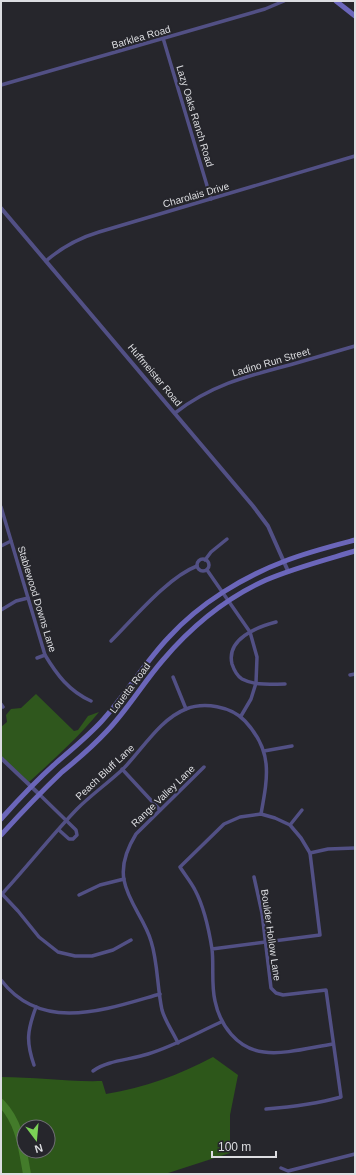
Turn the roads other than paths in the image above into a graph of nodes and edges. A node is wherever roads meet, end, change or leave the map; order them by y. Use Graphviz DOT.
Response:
graph roads {
  1 [pos="284,1"];
  2 [pos="336,1"];
  3 [pos="355,16"];
  4 [pos="163,38"];
  5 [pos="1,85"];
  6 [pos="355,156"];
  7 [pos="211,199"];
  8 [pos="1,208"];
  9 [pos="46,261"];
  10 [pos="355,346"];
  11 [pos="175,413"];
  12 [pos="1,507"];
  13 [pos="227,540"];
  14 [pos="355,540"];
  15 [pos="11,541"];
  16 [pos="1,546"];
  17 [pos="355,551"];
  18 [pos="205,560"];
  19 [pos="284,561"];
  20 [pos="197,566"];
  21 [pos="207,570"];
  22 [pos="288,571"];
  23 [pos="223,593"];
  24 [pos="28,598"];
  25 [pos="229,601"];
  26 [pos="1,610"];
  27 [pos="276,622"];
  28 [pos="250,632"];
  29 [pos="111,641"];
  30 [pos="154,654"];
  31 [pos="45,655"];
  32 [pos="37,658"];
  33 [pos="162,661"];
  34 [pos="355,674"];
  35 [pos="350,675"];
  36 [pos="173,677"];
  37 [pos="256,684"];
  38 [pos="285,684"];
  39 [pos="91,701"];
  40 [pos="186,709"];
  41 [pos="241,716"];
  42 [pos="98,725"];
  43 [pos="106,733"];
  44 [pos="292,746"];
  45 [pos="264,751"];
  46 [pos="1,758"];
  47 [pos="204,767"];
  48 [pos="122,769"];
  49 [pos="32,787"];
  50 [pos="39,794"];
  51 [pos="160,810"];
  52 [pos="302,810"];
  53 [pos="261,814"];
  54 [pos="1,820"];
  55 [pos="67,820"];
  56 [pos="290,825"];
  57 [pos="59,830"];
  58 [pos="1,835"];
  59 [pos="355,848"];
  60 [pos="310,853"];
  61 [pos="254,877"];
  62 [pos="124,879"];
  63 [pos="1,895"];
  64 [pos="79,895"];
  65 [pos="130,940"];
  66 [pos="266,942"];
  67 [pos="212,949"];
  68 [pos="1,980"];
  69 [pos="160,994"];
  70 [pos="36,1007"];
  71 [pos="221,1022"];
  72 [pos="178,1043"];
  73 [pos="333,1044"];
  74 [pos="34,1066"];
  75 [pos="93,1071"];
  76 [pos="266,1109"];
  77 [pos="355,1154"];
  78 [pos="281,1168"];
  1 -- 4 [label="street, Barklea Road"];
  2 -- 3 [label="main road"];
  4 -- 5 [label="street, Barklea Road"];
  4 -- 7 [label="street, Lazy Oaks Ranch Road"];
  6 -- 7 [label="street, Charolais Drive"];
  7 -- 9 [label="street, Charolais Drive"];
  8 -- 9 [label="street, Huffmeister Road"];
  9 -- 11 [label="street, Huffmeister Road"];
  10 -- 11 [label="street, Ladino Run Street"];
  11 -- 19 [label="street, Huffmeister Road"];
  12 -- 15 [label="street, Stablewood Downs Lane"];
  13 -- 18 [label="street"];
  14 -- 19 [label="main road"];
  15 -- 16 [label="street"];
  15 -- 24 [label="street, Stablewood Downs Lane"];
  17 -- 22 [label="main road"];
  18 -- 20 [label="street"];
  18 -- 21 [label="street"];
  19 -- 22 [label="street, Huffmeister Road"];
  19 -- 23 [label="main road, Louetta Road"];
  20 -- 21 [label="street"];
  20 -- 29 [label="street"];
  21 -- 23 [label="street"];
  22 -- 25 [label="main road, Louetta Road"];
  23 -- 25 [label="street"];
  23 -- 30 [label="main road, Louetta Road"];
  24 -- 26 [label="street"];
  24 -- 31 [label="street, Stablewood Downs Lane"];
  25 -- 28 [label="street"];
  25 -- 33 [label="main road, Louetta Road"];
  27 -- 28 [label="street"];
  28 -- 37 [label="street"];
  28 -- 37 [label="street"];
  30 -- 33 [label="main road"];
  30 -- 42 [label="main road, Louetta Road"];
  31 -- 32 [label="street"];
  31 -- 39 [label="street, Stablewood Downs Lane"];
  33 -- 43 [label="main road, Louetta Road"];
  34 -- 35 [label="street"];
  36 -- 40 [label="street"];
  37 -- 38 [label="street"];
  37 -- 41 [label="street"];
  40 -- 41 [label="street, Peach Bluff Lane"];
  40 -- 48 [label="street, Peach Bluff Lane"];
  41 -- 45 [label="street"];
  42 -- 43 [label="main road"];
  42 -- 49 [label="main road, Louetta Road"];
  43 -- 50 [label="main road, Louetta Road"];
  44 -- 45 [label="street"];
  45 -- 53 [label="street"];
  46 -- 49 [label="street"];
  47 -- 51 [label="street, Range Valley Lane"];
  48 -- 51 [label="street"];
  48 -- 55 [label="street, Peach Bluff Lane"];
  49 -- 50 [label="street"];
  49 -- 54 [label="main road, Louetta Road"];
  50 -- 55 [label="street"];
  50 -- 58 [label="main road, Louetta Road"];
  51 -- 62 [label="street, Range Valley Lane"];
  52 -- 56 [label="street"];
  53 -- 56 [label="street"];
  53 -- 67 [label="street"];
  55 -- 57 [label="street, Peach Bluff Lane"];
  55 -- 57 [label="street"];
  56 -- 60 [label="street"];
  57 -- 63 [label="street, Peach Bluff Lane"];
  59 -- 60 [label="street"];
  60 -- 66 [label="street"];
  61 -- 66 [label="street, Boulder Hollow Lane"];
  62 -- 64 [label="street"];
  62 -- 69 [label="street"];
  63 -- 65 [label="street"];
  66 -- 67 [label="street"];
  66 -- 73 [label="street, Boulder Hollow Lane"];
  67 -- 71 [label="street"];
  68 -- 70 [label="street"];
  69 -- 70 [label="street"];
  69 -- 72 [label="street"];
  70 -- 74 [label="street"];
  71 -- 72 [label="street"];
  71 -- 73 [label="street"];
  72 -- 75 [label="street"];
  73 -- 76 [label="street"];
  77 -- 78 [label="street"];
}
